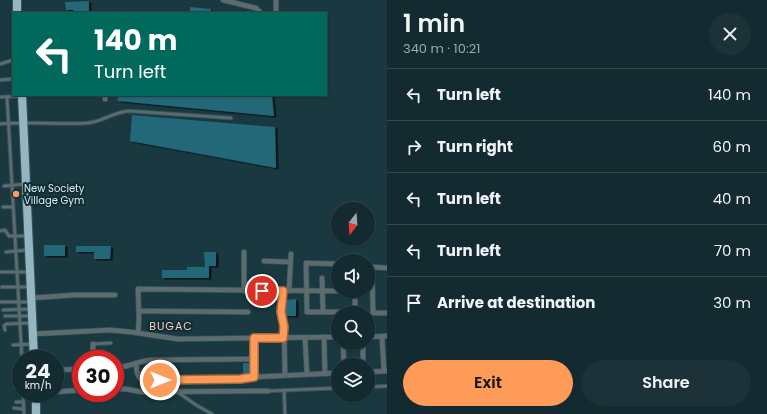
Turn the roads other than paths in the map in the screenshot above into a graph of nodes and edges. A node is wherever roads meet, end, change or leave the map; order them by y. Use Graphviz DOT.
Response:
graph roads {
  1 [pos="17,0"];
  2 [pos="223,0"];
  3 [pos="276,0"];
  4 [pos="17,12"];
  5 [pos="261,12"];
  6 [pos="276,12"];
  7 [pos="12,60"];
  8 [pos="0,64"];
  9 [pos="12,79"];
  10 [pos="0,80"];
  11 [pos="14,96"];
  12 [pos="22,96"];
  13 [pos="0,97"];
  14 [pos="7,97"];
  15 [pos="231,118"];
  16 [pos="9,123"];
  17 [pos="23,123"];
  18 [pos="0,124"];
  19 [pos="26,184"];
  20 [pos="11,185"];
  21 [pos="4,186"];
  22 [pos="3,207"];
  23 [pos="12,207"];
  24 [pos="0,231"];
  25 [pos="15,236"];
  26 [pos="28,236"];
  27 [pos="29,250"];
  28 [pos="15,251"];
  29 [pos="6,252"];
  30 [pos="244,252"];
  31 [pos="291,254"];
  32 [pos="264,261"];
  33 [pos="290,262"];
  34 [pos="331,264"];
  35 [pos="375,267"];
  36 [pos="387,268"];
  37 [pos="1,272"];
  38 [pos="30,272"];
  39 [pos="17,273"];
  40 [pos="322,278"];
  41 [pos="31,286"];
  42 [pos="2,287"];
  43 [pos="18,287"];
  44 [pos="244,290"];
  45 [pos="283,291"];
  46 [pos="289,291"];
  47 [pos="306,291"];
  48 [pos="322,291"];
  49 [pos="331,291"];
  50 [pos="115,295"];
  51 [pos="355,298"];
  52 [pos="371,298"];
  53 [pos="0,302"];
  54 [pos="18,302"];
  55 [pos="3,310"];
  56 [pos="19,310"];
  57 [pos="32,310"];
  58 [pos="139,311"];
  59 [pos="248,312"];
  60 [pos="323,312"];
  61 [pos="387,313"];
  62 [pos="5,316"];
  63 [pos="19,316"];
  64 [pos="19,324"];
  65 [pos="5,330"];
  66 [pos="138,333"];
  67 [pos="33,334"];
  68 [pos="384,336"];
  69 [pos="254,338"];
  70 [pos="283,338"];
  71 [pos="305,338"];
  72 [pos="324,338"];
  73 [pos="331,338"];
  74 [pos="111,343"];
  75 [pos="34,344"];
  76 [pos="93,344"];
  77 [pos="13,345"];
  78 [pos="21,345"];
  79 [pos="21,350"];
  80 [pos="34,350"];
  81 [pos="93,350"];
  82 [pos="254,358"];
  83 [pos="136,363"];
  84 [pos="124,368"];
  85 [pos="385,371"];
  86 [pos="375,372"];
  87 [pos="307,374"];
  88 [pos="325,374"];
  89 [pos="331,374"];
  90 [pos="285,375"];
  91 [pos="254,377"];
  92 [pos="387,386"];
  93 [pos="375,387"];
  94 [pos="331,388"];
  95 [pos="124,389"];
  96 [pos="268,390"];
  97 [pos="284,390"];
  98 [pos="179,393"];
  99 [pos="23,402"];
  100 [pos="36,402"];
  101 [pos="14,408"];
  102 [pos="23,409"];
  103 [pos="24,414"];
  104 [pos="36,414"];
  105 [pos="212,414"];
  106 [pos="285,414"];
  1 -- 4 [label="highway"];
  2 -- 5 [label="street"];
  3 -- 6 [label="street"];
  7 -- 8 [label="lane"];
  9 -- 10 [label="lane"];
  11 -- 14 [label="lane"];
  12 -- 17 [label="highway"];
  13 -- 14 [label="lane"];
  14 -- 16 [label="lane"];
  15 -- 17 [label="lane"];
  16 -- 17 [label="lane"];
  16 -- 18 [label="lane"];
  16 -- 20 [label="lane"];
  17 -- 19 [label="highway"];
  19 -- 20 [label="lane"];
  19 -- 26 [label="highway"];
  20 -- 21 [label="lane"];
  20 -- 23 [label="lane"];
  22 -- 23 [label="lane"];
  23 -- 25 [label="lane"];
  24 -- 25 [label="lane"];
  25 -- 26 [label="lane"];
  25 -- 28 [label="lane"];
  26 -- 27 [label="highway"];
  27 -- 28 [label="lane"];
  27 -- 38 [label="highway"];
  28 -- 29 [label="lane"];
  28 -- 39 [label="lane"];
  30 -- 44 [label="street"];
  31 -- 33 [label="street"];
  32 -- 33 [label="street"];
  33 -- 46 [label="street"];
  34 -- 47 [label="street"];
  35 -- 36 [label="street"];
  37 -- 39 [label="lane"];
  38 -- 39 [label="lane"];
  38 -- 41 [label="highway"];
  39 -- 43 [label="lane"];
  40 -- 48 [label="street"];
  41 -- 43 [label="lane"];
  41 -- 57 [label="highway"];
  42 -- 43 [label="lane"];
  43 -- 54 [label="lane"];
  44 -- 45 [label="street"];
  44 -- 58 [label="street"];
  45 -- 46 [label="street"];
  45 -- 70 [label="street"];
  46 -- 47 [label="street"];
  47 -- 48 [label="street"];
  47 -- 60 [label="street"];
  48 -- 49 [label="street"];
  48 -- 60 [label="street"];
  50 -- 57 [label="street"];
  51 -- 60 [label="street"];
  52 -- 61 [label="street"];
  53 -- 54 [label="lane"];
  54 -- 56 [label="lane"];
  54 -- 57 [label="lane"];
  55 -- 56 [label="lane"];
  56 -- 57 [label="lane"];
  56 -- 63 [label="lane"];
  57 -- 63 [label="lane"];
  57 -- 64 [label="lane"];
  57 -- 67 [label="highway"];
  58 -- 59 [label="street"];
  58 -- 66 [label="street"];
  62 -- 63 [label="lane"];
  63 -- 64 [label="lane"];
  64 -- 65 [label="lane"];
  64 -- 78 [label="lane"];
  66 -- 67 [label="street"];
  66 -- 69 [label="street"];
  67 -- 75 [label="highway"];
  68 -- 85 [label="street"];
  69 -- 70 [label="street"];
  69 -- 82 [label="street"];
  70 -- 71 [label="street"];
  70 -- 90 [label="street"];
  71 -- 72 [label="street"];
  71 -- 87 [label="street"];
  72 -- 73 [label="street"];
  72 -- 88 [label="street"];
  74 -- 76 [label="lane"];
  75 -- 78 [label="lane"];
  75 -- 80 [label="highway"];
  76 -- 81 [label="street"];
  77 -- 78 [label="lane"];
  78 -- 79 [label="lane"];
  82 -- 83 [label="street"];
  82 -- 91 [label="street"];
  83 -- 84 [label="street"];
  83 -- 91 [label="street"];
  85 -- 86 [label="street"];
  87 -- 88 [label="street"];
  87 -- 90 [label="street"];
  88 -- 89 [label="street"];
  90 -- 91 [label="street"];
  92 -- 93 [label="lane"];
  94 -- 97 [label="lane"];
  95 -- 98 [label="street"];
  96 -- 97 [label="lane"];
  96 -- 98 [label="street"];
  97 -- 106 [label="lane"];
  98 -- 105 [label="lane"];
  99 -- 102 [label="lane"];
  100 -- 104 [label="highway"];
  101 -- 102 [label="lane"];
  102 -- 103 [label="lane"];
}
